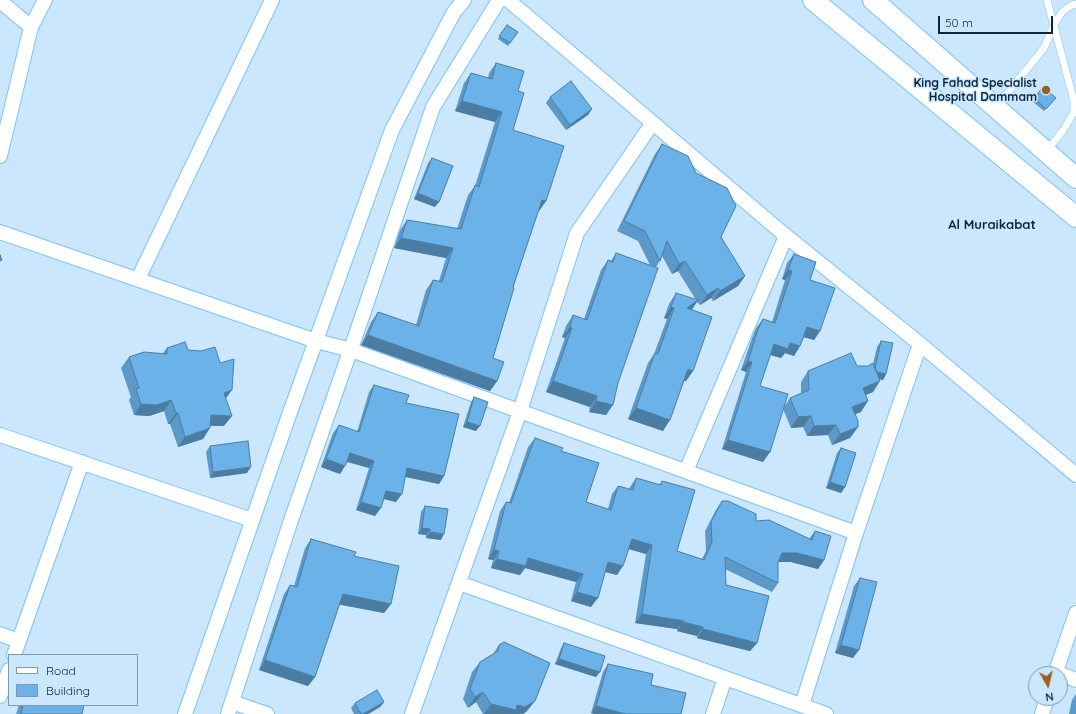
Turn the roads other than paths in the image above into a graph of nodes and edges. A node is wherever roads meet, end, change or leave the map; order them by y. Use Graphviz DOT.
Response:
graph roads {
  1 [pos="45,0"];
  2 [pos="272,0"];
  3 [pos="464,0"];
  4 [pos="499,0"];
  5 [pos="508,0"];
  6 [pos="813,0"];
  7 [pos="873,0"];
  8 [pos="1047,0"];
  9 [pos="0,1"];
  10 [pos="1076,4"];
  11 [pos="31,27"];
  12 [pos="1053,27"];
  13 [pos="996,108"];
  14 [pos="652,124"];
  15 [pos="1046,151"];
  16 [pos="0,156"];
  17 [pos="1076,178"];
  18 [pos="1076,217"];
  19 [pos="1,235"];
  20 [pos="786,236"];
  21 [pos="138,280"];
  22 [pos="316,341"];
  23 [pos="920,344"];
  24 [pos="351,350"];
  25 [pos="520,411"];
  26 [pos="0,435"];
  27 [pos="82,462"];
  28 [pos="686,471"];
  29 [pos="1076,475"];
  30 [pos="252,520"];
  31 [pos="856,533"];
  32 [pos="459,584"];
  33 [pos="1076,613"];
  34 [pos="0,634"];
  35 [pos="19,641"];
  36 [pos="14,654"];
  37 [pos="1058,666"];
  38 [pos="8,673"];
  39 [pos="725,678"];
  40 [pos="0,696"];
  41 [pos="802,705"];
  42 [pos="230,708"];
  43 [pos="184,714"];
  44 [pos="267,714"];
  45 [pos="412,714"];
  46 [pos="713,714"];
  47 [pos="826,714"];
  1 -- 11 [label="street"];
  2 -- 21 [label="street"];
  3 -- 22 [label="street"];
  4 -- 24 [label="street"];
  5 -- 14 [label="street"];
  6 -- 18 [label="street"];
  7 -- 13 [label="street"];
  8 -- 12 [label="lane"];
  9 -- 11 [label="street"];
  10 -- 12 [label="lane"];
  11 -- 16 [label="street"];
  12 -- 13 [label="lane"];
  12 -- 15 [label="lane"];
  13 -- 15 [label="street"];
  14 -- 20 [label="street"];
  14 -- 25 [label="street"];
  15 -- 17 [label="street"];
  19 -- 21 [label="street"];
  20 -- 23 [label="street"];
  20 -- 28 [label="street"];
  21 -- 22 [label="street"];
  22 -- 24 [label="street"];
  22 -- 30 [label="street"];
  23 -- 29 [label="street"];
  23 -- 31 [label="street"];
  24 -- 25 [label="street"];
  24 -- 42 [label="street"];
  25 -- 28 [label="street"];
  25 -- 32 [label="street"];
  26 -- 27 [label="street"];
  27 -- 30 [label="street"];
  27 -- 35 [label="street"];
  28 -- 31 [label="street"];
  30 -- 43 [label="street"];
  31 -- 41 [label="street"];
  32 -- 39 [label="street"];
  32 -- 45 [label="street"];
  33 -- 37 [label="street"];
  34 -- 35 [label="street"];
  35 -- 36 [label="street"];
  38 -- 40 [label="street"];
  39 -- 41 [label="street"];
  39 -- 46 [label="street"];
  41 -- 47 [label="street"];
  42 -- 44 [label="street"];
}
